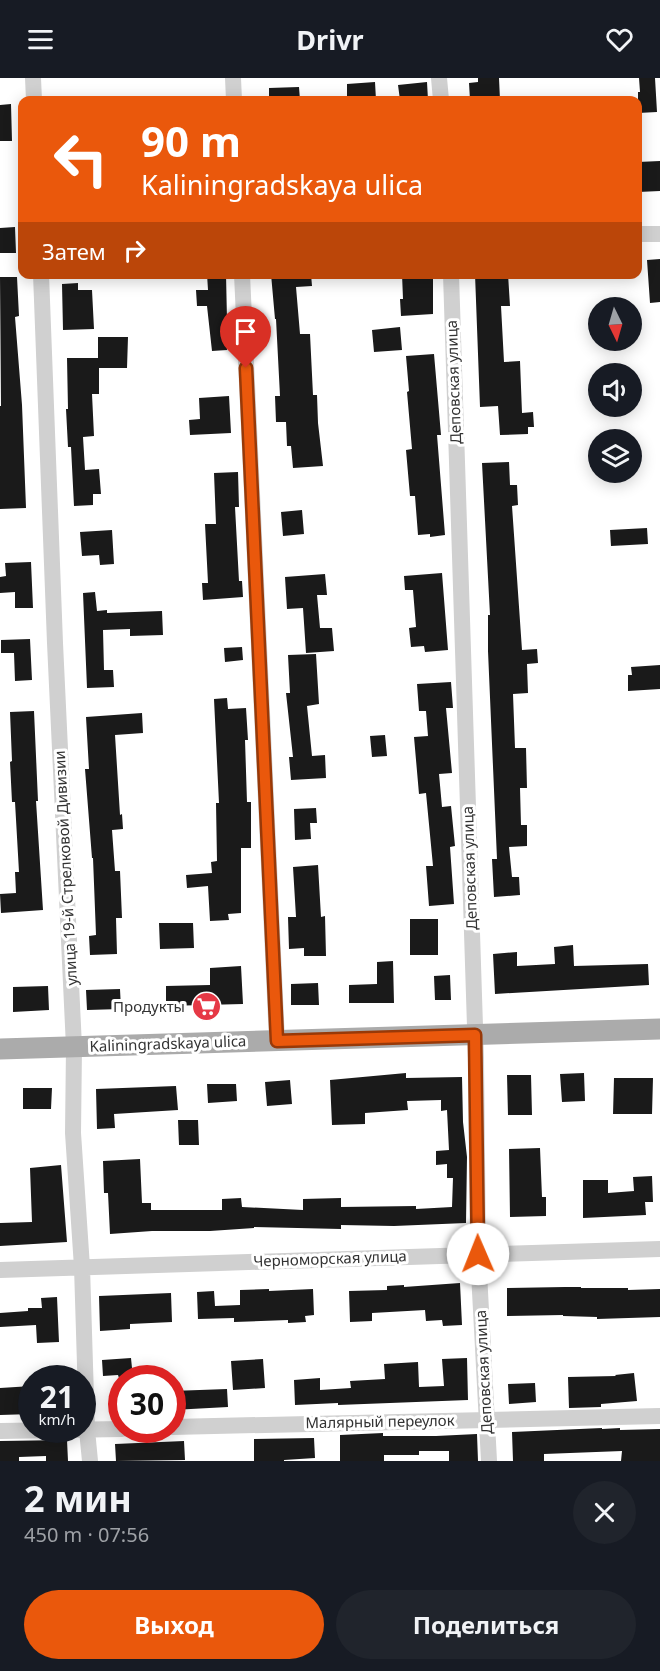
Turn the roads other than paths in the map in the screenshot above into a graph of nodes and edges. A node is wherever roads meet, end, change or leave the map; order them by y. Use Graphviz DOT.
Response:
graph roads {
  1 [pos="33,78"];
  2 [pos="233,78"];
  3 [pos="440,78"];
  4 [pos="34,96"];
  5 [pos="234,96"];
  6 [pos="441,96"];
  7 [pos="642,234"];
  8 [pos="660,234"];
  9 [pos="41,279"];
  10 [pos="242,279"];
  11 [pos="451,279"];
  12 [pos="660,1029"];
  13 [pos="475,1035"];
  14 [pos="277,1041"];
  15 [pos="75,1047"];
  16 [pos="0,1049"];
  17 [pos="660,1249"];
  18 [pos="478,1254"];
  19 [pos="82,1267"];
  20 [pos="0,1270"];
  21 [pos="85,1365"];
  22 [pos="660,1416"];
  23 [pos="487,1420"];
  24 [pos="186,1428"];
  25 [pos="0,1431"];
  26 [pos="18,1431"];
  27 [pos="88,1443"];
  28 [pos="90,1461"];
  29 [pos="489,1461"];
  1 -- 4 [label="street"];
  2 -- 5 [label="street"];
  3 -- 6 [label="street"];
  7 -- 8 [label="street"];
  9 -- 15 [label="street, улица 19-й Стрелковой Дивизии"];
  10 -- 14 [label="street"];
  11 -- 13 [label="street, Деповская улица"];
  12 -- 13 [label="main road, Kaliningradskaya ulica"];
  13 -- 14 [label="main road, Kaliningradskaya ulica"];
  13 -- 18 [label="street, Деповская улица"];
  14 -- 15 [label="main road, Kaliningradskaya ulica"];
  15 -- 16 [label="main road, Kaliningradskaya ulica"];
  15 -- 19 [label="street, улица 19-й Стрелковой Дивизии"];
  17 -- 18 [label="street, Черноморская улица"];
  18 -- 19 [label="street, Черноморская улица"];
  18 -- 23 [label="street, Деповская улица"];
  19 -- 20 [label="street, Черноморская улица"];
  19 -- 21 [label="street, улица 19-й Стрелковой Дивизии"];
  22 -- 23 [label="street, Малярный переулок"];
  23 -- 24 [label="street, Малярный переулок"];
  23 -- 29 [label="street, Деповская улица"];
  25 -- 26 [label="street"];
  27 -- 28 [label="street, улица 19-й Стрелковой Дивизии"];
}
